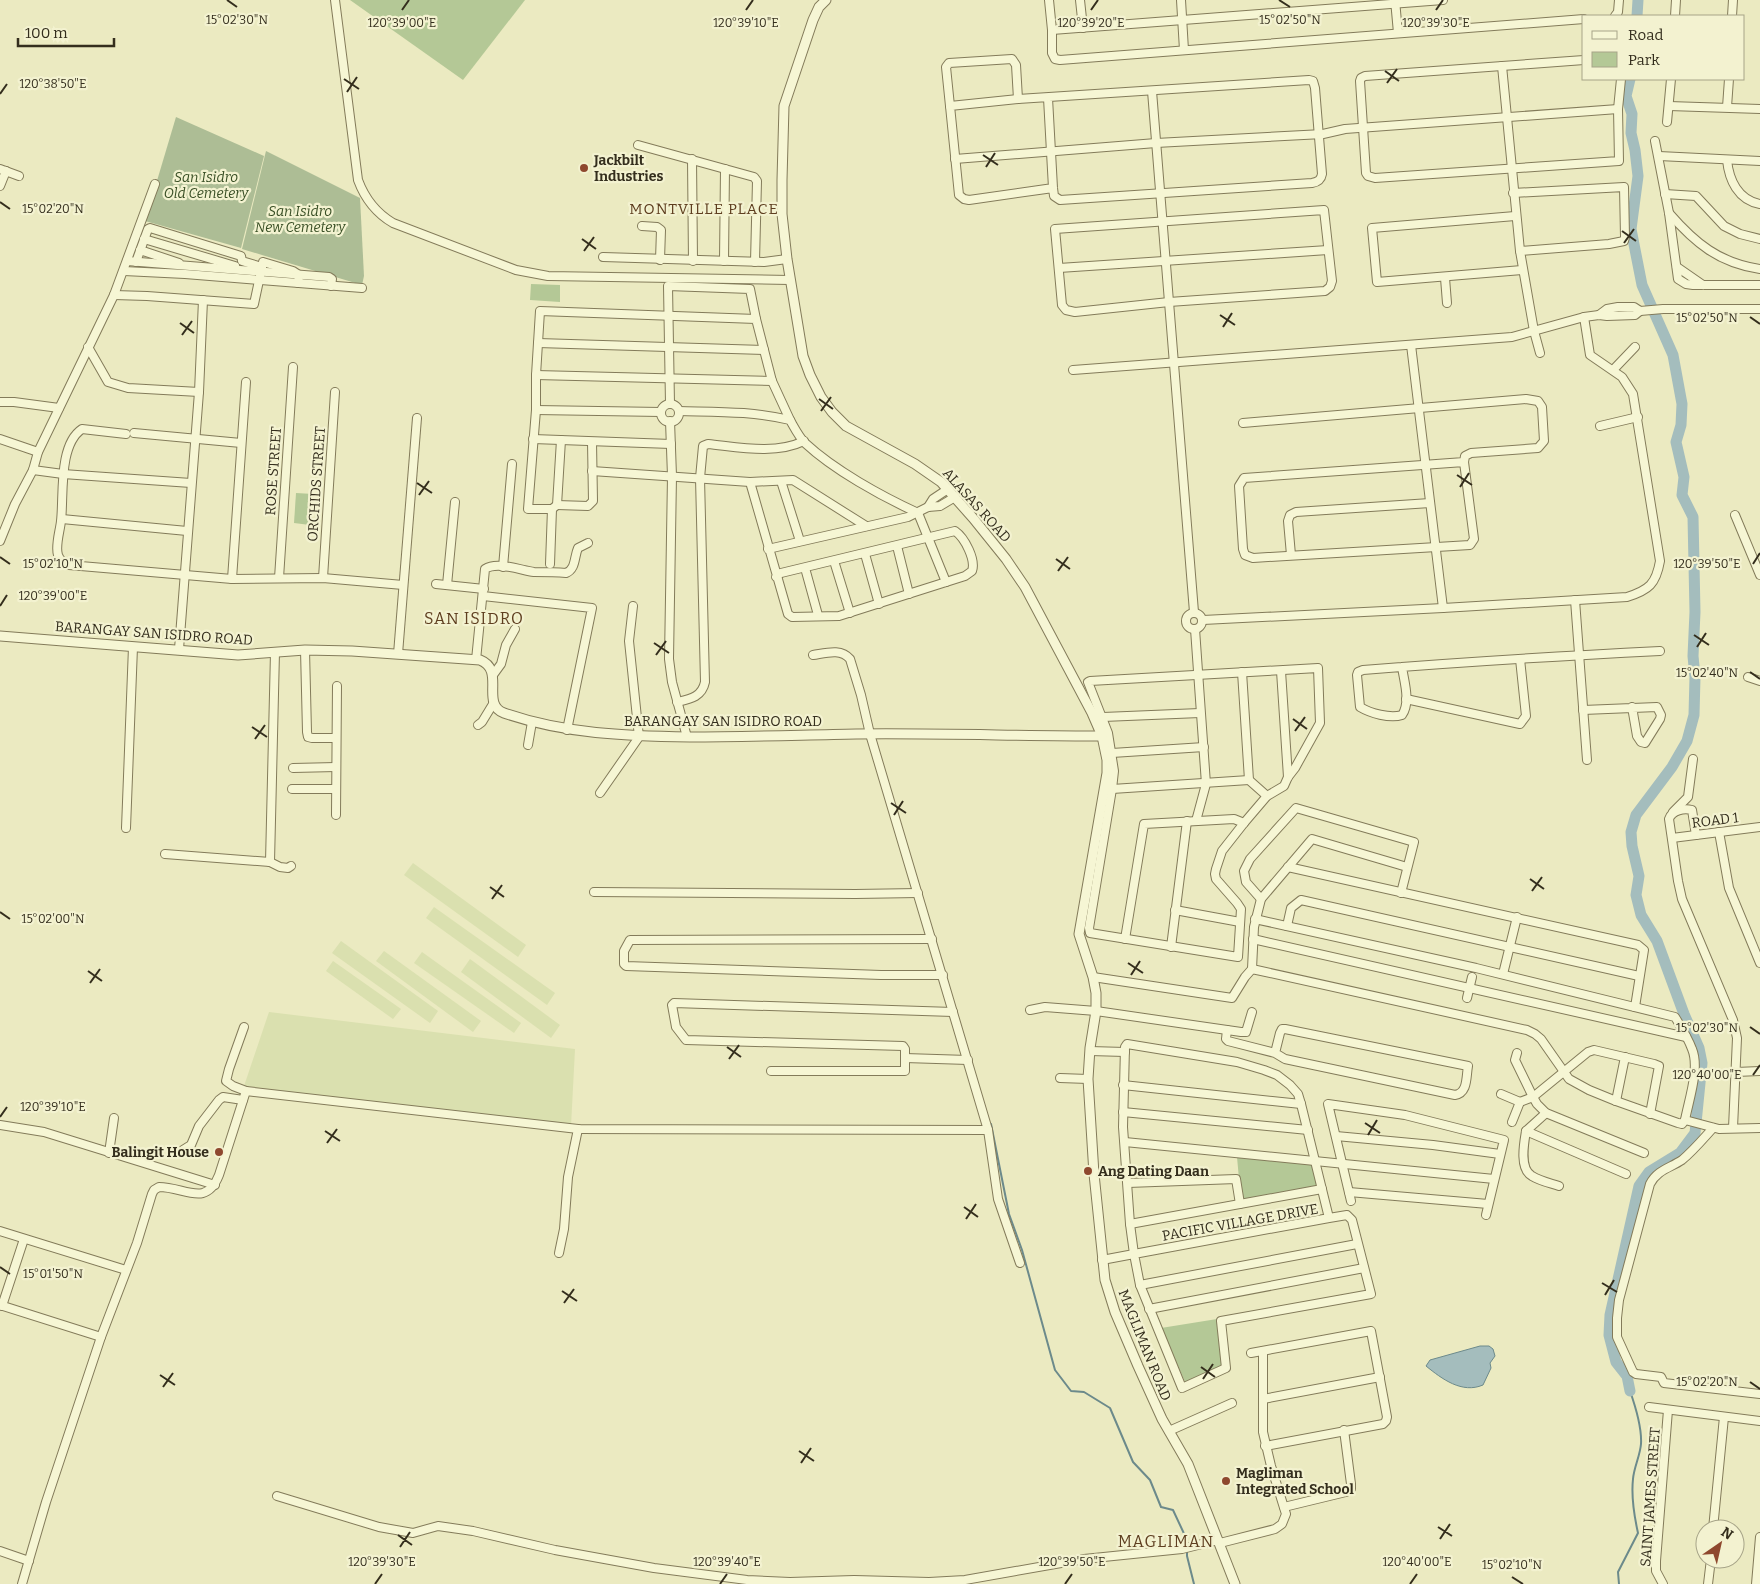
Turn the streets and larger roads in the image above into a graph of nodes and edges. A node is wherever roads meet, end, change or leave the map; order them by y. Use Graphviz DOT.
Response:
graph roads {
  1 [pos="335,0"];
  2 [pos="826,0"];
  3 [pos="1049,0"];
  4 [pos="1080,0"];
  5 [pos="1181,0"];
  6 [pos="1442,0"];
  7 [pos="1619,0"];
  8 [pos="1676,0"];
  9 [pos="1733,0"];
  10 [pos="1396,2"];
  11 [pos="1617,14"];
  12 [pos="1675,15"];
  13 [pos="1732,15"];
  14 [pos="1582,19"];
  15 [pos="1183,20"];
  16 [pos="1083,28"];
  17 [pos="1052,30"];
  18 [pos="1398,33"];
  19 [pos="1184,50"];
  20 [pos="1582,60"];
  21 [pos="1502,66"];
  22 [pos="1621,80"];
  23 [pos="1671,80"];
  24 [pos="1728,80"];
  25 [pos="1152,91"];
  26 [pos="1048,98"];
  27 [pos="1018,100"];
  28 [pos="950,106"];
  29 [pos="1669,106"];
  30 [pos="1727,107"];
  31 [pos="1618,109"];
  32 [pos="1760,109"];
  33 [pos="1506,116"];
  34 [pos="1666,122"];
  35 [pos="1363,128"];
  36 [pos="1319,133"];
  37 [pos="1655,140"];
  38 [pos="1156,142"];
  39 [pos="638,145"];
  40 [pos="1052,151"];
  41 [pos="1659,156"];
  42 [pos="692,159"];
  43 [pos="955,159"];
  44 [pos="1727,160"];
  45 [pos="1760,161"];
  46 [pos="1511,168"];
  47 [pos="725,169"];
  48 [pos="3,170"];
  49 [pos="19,176"];
  50 [pos="1368,176"];
  51 [pos="155,184"];
  52 [pos="1363,184"];
  53 [pos="0,186"];
  54 [pos="1053,188"];
  55 [pos="1161,194"];
  56 [pos="1513,194"];
  57 [pos="1665,194"];
  58 [pos="1760,204"];
  59 [pos="1669,213"];
  60 [pos="1515,216"];
  61 [pos="1162,221"];
  62 [pos="642,226"];
  63 [pos="144,239"];
  64 [pos="1760,239"];
  65 [pos="203,244"];
  66 [pos="220,249"];
  67 [pos="140,250"];
  68 [pos="1328,250"];
  69 [pos="1520,251"];
  70 [pos="198,256"];
  71 [pos="603,257"];
  72 [pos="787,259"];
  73 [pos="660,260"];
  74 [pos="692,260"];
  75 [pos="724,261"];
  76 [pos="132,262"];
  77 [pos="755,262"];
  78 [pos="1166,262"];
  79 [pos="150,263"];
  80 [pos="218,266"];
  81 [pos="194,267"];
  82 [pos="1059,268"];
  83 [pos="184,269"];
  84 [pos="1760,269"];
  85 [pos="1522,270"];
  86 [pos="124,271"];
  87 [pos="150,272"];
  88 [pos="261,273"];
  89 [pos="219,277"];
  90 [pos="1445,278"];
  91 [pos="299,279"];
  92 [pos="790,280"];
  93 [pos="1760,286"];
  94 [pos="362,288"];
  95 [pos="114,295"];
  96 [pos="204,300"];
  97 [pos="1169,302"];
  98 [pos="1447,304"];
  99 [pos="1760,309"];
  100 [pos="668,316"];
  101 [pos="1584,317"];
  102 [pos="756,319"];
  103 [pos="1534,331"];
  104 [pos="538,343"];
  105 [pos="1411,346"];
  106 [pos="88,347"];
  107 [pos="668,347"];
  108 [pos="1635,347"];
  109 [pos="764,350"];
  110 [pos="1540,353"];
  111 [pos="1173,362"];
  112 [pos="292,367"];
  113 [pos="1073,370"];
  114 [pos="1614,370"];
  115 [pos="536,375"];
  116 [pos="670,378"];
  117 [pos="772,381"];
  118 [pos="246,382"];
  119 [pos="199,392"];
  120 [pos="335,392"];
  121 [pos="0,402"];
  122 [pos="670,404"];
  123 [pos="59,408"];
  124 [pos="1419,408"];
  125 [pos="536,410"];
  126 [pos="679,411"];
  127 [pos="661,412"];
  128 [pos="1638,417"];
  129 [pos="417,418"];
  130 [pos="790,420"];
  131 [pos="670,421"];
  132 [pos="1243,423"];
  133 [pos="1600,426"];
  134 [pos="195,437"];
  135 [pos="0,439"];
  136 [pos="533,439"];
  137 [pos="561,440"];
  138 [pos="592,442"];
  139 [pos="804,442"];
  140 [pos="242,443"];
  141 [pos="671,444"];
  142 [pos="38,452"];
  143 [pos="1464,462"];
  144 [pos="512,464"];
  145 [pos="1426,464"];
  146 [pos="33,470"];
  147 [pos="592,470"];
  148 [pos="63,474"];
  149 [pos="672,476"];
  150 [pos="700,478"];
  151 [pos="781,481"];
  152 [pos="750,482"];
  153 [pos="191,483"];
  154 [pos="948,489"];
  155 [pos="955,497"];
  156 [pos="455,502"];
  157 [pos="1430,504"];
  158 [pos="555,507"];
  159 [pos="928,508"];
  160 [pos="918,512"];
  161 [pos="1735,515"];
  162 [pos="62,519"];
  163 [pos="866,526"];
  164 [pos="187,531"];
  165 [pos="929,537"];
  166 [pos="0,541"];
  167 [pos="800,541"];
  168 [pos="588,543"];
  169 [pos="897,546"];
  170 [pos="1437,547"];
  171 [pos="768,549"];
  172 [pos="865,554"];
  173 [pos="1290,555"];
  174 [pos="834,561"];
  175 [pos="550,564"];
  176 [pos="503,567"];
  177 [pos="805,568"];
  178 [pos="184,574"];
  179 [pos="1760,575"];
  180 [pos="776,577"];
  181 [pos="232,578"];
  182 [pos="278,578"];
  183 [pos="322,578"];
  184 [pos="946,582"];
  185 [pos="436,584"];
  186 [pos="403,585"];
  187 [pos="447,585"];
  188 [pos="483,593"];
  189 [pos="909,594"];
  190 [pos="1576,600"];
  191 [pos="879,604"];
  192 [pos="633,606"];
  193 [pos="1443,608"];
  194 [pos="1194,612"];
  195 [pos="850,613"];
  196 [pos="818,615"];
  197 [pos="1203,620"];
  198 [pos="515,628"];
  199 [pos="1195,630"];
  200 [pos="0,636"];
  201 [pos="133,647"];
  202 [pos="179,649"];
  203 [pos="305,650"];
  204 [pos="1660,651"];
  205 [pos="275,652"];
  206 [pos="398,654"];
  207 [pos="813,655"];
  208 [pos="1578,655"];
  209 [pos="1520,659"];
  210 [pos="476,660"];
  211 [pos="1402,667"];
  212 [pos="1281,671"];
  213 [pos="1242,672"];
  214 [pos="493,675"];
  215 [pos="1198,675"];
  216 [pos="1748,677"];
  217 [pos="1760,680"];
  218 [pos="337,686"];
  219 [pos="1406,699"];
  220 [pos="677,702"];
  221 [pos="493,704"];
  222 [pos="1632,707"];
  223 [pos="1583,710"];
  224 [pos="1200,712"];
  225 [pos="1103,717"];
  226 [pos="532,722"];
  227 [pos="478,725"];
  228 [pos="567,730"];
  229 [pos="870,734"];
  230 [pos="1102,736"];
  231 [pos="639,737"];
  232 [pos="687,737"];
  233 [pos="336,738"];
  234 [pos="528,745"];
  235 [pos="1204,747"];
  236 [pos="1112,753"];
  237 [pos="1693,759"];
  238 [pos="1587,760"];
  239 [pos="293,768"];
  240 [pos="336,768"];
  241 [pos="1288,777"];
  242 [pos="1249,780"];
  243 [pos="1206,784"];
  244 [pos="335,789"];
  245 [pos="1112,789"];
  246 [pos="292,790"];
  247 [pos="600,793"];
  248 [pos="1267,796"];
  249 [pos="1673,812"];
  250 [pos="336,815"];
  251 [pos="1187,821"];
  252 [pos="1196,821"];
  253 [pos="1244,823"];
  254 [pos="1760,827"];
  255 [pos="126,828"];
  256 [pos="1719,832"];
  257 [pos="1696,835"];
  258 [pos="1672,838"];
  259 [pos="165,854"];
  260 [pos="270,862"];
  261 [pos="291,866"];
  262 [pos="1407,866"];
  263 [pos="1288,867"];
  264 [pos="594,892"];
  265 [pos="918,893"];
  266 [pos="1401,893"];
  267 [pos="1261,899"];
  268 [pos="1175,910"];
  269 [pos="1517,917"];
  270 [pos="1255,919"];
  271 [pos="1240,922"];
  272 [pos="1287,926"];
  273 [pos="932,939"];
  274 [pos="1125,939"];
  275 [pos="1253,939"];
  276 [pos="1171,947"];
  277 [pos="1510,947"];
  278 [pos="1760,963"];
  279 [pos="1252,969"];
  280 [pos="1503,974"];
  281 [pos="943,975"];
  282 [pos="1639,976"];
  283 [pos="1093,977"];
  284 [pos="1472,977"];
  285 [pos="1469,988"];
  286 [pos="1467,998"];
  287 [pos="1635,1007"];
  288 [pos="1030,1010"];
  289 [pos="1096,1011"];
  290 [pos="953,1012"];
  291 [pos="1252,1012"];
  292 [pos="244,1027"];
  293 [pos="1227,1030"];
  294 [pos="1686,1037"];
  295 [pos="1090,1051"];
  296 [pos="1125,1052"];
  297 [pos="1274,1053"];
  298 [pos="1517,1053"];
  299 [pos="1625,1057"];
  300 [pos="906,1058"];
  301 [pos="968,1060"];
  302 [pos="771,1071"];
  303 [pos="1760,1071"];
  304 [pos="1563,1072"];
  305 [pos="1736,1072"];
  306 [pos="1088,1075"];
  307 [pos="1060,1078"];
  308 [pos="1123,1085"];
  309 [pos="246,1091"];
  310 [pos="1501,1094"];
  311 [pos="1533,1097"];
  312 [pos="243,1100"];
  313 [pos="1616,1101"];
  314 [pos="1520,1102"];
  315 [pos="1301,1104"];
  316 [pos="1123,1112"];
  317 [pos="1546,1113"];
  318 [pos="1650,1114"];
  319 [pos="114,1118"];
  320 [pos="1686,1120"];
  321 [pos="1512,1122"];
  322 [pos="0,1125"];
  323 [pos="1712,1128"];
  324 [pos="1733,1128"];
  325 [pos="1760,1128"];
  326 [pos="578,1129"];
  327 [pos="988,1130"];
  328 [pos="1308,1130"];
  329 [pos="1526,1131"];
  330 [pos="1336,1136"];
  331 [pos="1125,1142"];
  332 [pos="183,1150"];
  333 [pos="109,1153"];
  334 [pos="1644,1153"];
  335 [pos="1500,1154"];
  336 [pos="1314,1161"];
  337 [pos="1343,1164"];
  338 [pos="1626,1174"];
  339 [pos="1494,1179"];
  340 [pos="1128,1183"];
  341 [pos="215,1185"];
  342 [pos="1559,1186"];
  343 [pos="1322,1189"];
  344 [pos="1349,1192"];
  345 [pos="1351,1202"];
  346 [pos="1240,1204"];
  347 [pos="1488,1204"];
  348 [pos="1486,1215"];
  349 [pos="1329,1218"];
  350 [pos="1130,1224"];
  351 [pos="0,1231"];
  352 [pos="24,1239"];
  353 [pos="1358,1244"];
  354 [pos="559,1253"];
  355 [pos="1134,1254"];
  356 [pos="1102,1260"];
  357 [pos="1020,1263"];
  358 [pos="1364,1268"];
  359 [pos="126,1270"];
  360 [pos="1140,1285"];
  361 [pos="1,1305"];
  362 [pos="1149,1309"];
  363 [pos="101,1337"];
  364 [pos="1263,1351"];
  365 [pos="1251,1353"];
  366 [pos="1380,1377"];
  367 [pos="1760,1394"];
  368 [pos="1263,1399"];
  369 [pos="1232,1403"];
  370 [pos="1649,1407"];
  371 [pos="1668,1410"];
  372 [pos="1724,1417"];
  373 [pos="1760,1421"];
  374 [pos="1344,1430"];
  375 [pos="1168,1431"];
  376 [pos="1265,1446"];
  377 [pos="277,1496"];
  378 [pos="1284,1507"];
  379 [pos="1714,1519"];
  380 [pos="1760,1537"];
  381 [pos="1219,1542"];
  382 [pos="0,1551"];
  383 [pos="29,1561"];
  384 [pos="1710,1569"];
  385 [pos="22,1584"];
  386 [pos="1235,1584"];
  387 [pos="1663,1584"];
  388 [pos="1708,1584"];
  389 [pos="1756,1584"];
  1 -- 92 [label="street"];
  2 -- 72 [label="street, ALASAS ROAD"];
  3 -- 17 [label="street"];
  4 -- 16 [label="street"];
  5 -- 15 [label="street"];
  6 -- 10 [label="street"];
  7 -- 11 [label="street"];
  8 -- 12 [label="street"];
  9 -- 13 [label="street"];
  10 -- 15 [label="street"];
  10 -- 18 [label="street"];
  14 -- 18 [label="street"];
  15 -- 16 [label="street"];
  15 -- 19 [label="street"];
  16 -- 17 [label="street"];
  17 -- 19 [label="street"];
  18 -- 19 [label="street"];
  20 -- 21 [label="street"];
  21 -- 33 [label="street"];
  21 -- 35 [label="street"];
  22 -- 31 [label="street"];
  23 -- 29 [label="street"];
  24 -- 30 [label="street"];
  25 -- 26 [label="street"];
  25 -- 36 [label="street"];
  25 -- 38 [label="street"];
  26 -- 27 [label="street"];
  26 -- 40 [label="street"];
  27 -- 28 [label="street"];
  27 -- 28 [label="street"];
  28 -- 43 [label="street"];
  29 -- 30 [label="street"];
  29 -- 34 [label="street"];
  30 -- 32 [label="street"];
  31 -- 33 [label="street"];
  31 -- 46 [label="street"];
  33 -- 35 [label="street"];
  33 -- 46 [label="street"];
  35 -- 36 [label="street"];
  35 -- 50 [label="street"];
  36 -- 38 [label="street"];
  36 -- 55 [label="street"];
  37 -- 41 [label="street"];
  38 -- 40 [label="street"];
  38 -- 55 [label="street"];
  39 -- 42 [label="street"];
  40 -- 43 [label="street"];
  40 -- 54 [label="street"];
  41 -- 44 [label="street"];
  41 -- 57 [label="street"];
  42 -- 47 [label="street"];
  42 -- 74 [label="street"];
  43 -- 54 [label="street"];
  44 -- 45 [label="street"];
  44 -- 58 [label="street"];
  46 -- 50 [label="street"];
  46 -- 56 [label="street"];
  47 -- 75 [label="street"];
  47 -- 77 [label="street"];
  48 -- 49 [label="street"];
  48 -- 53 [label="street"];
  50 -- 52 [label="street"];
  51 -- 76 [label="street"];
  54 -- 55 [label="street"];
  55 -- 61 [label="street"];
  56 -- 60 [label="street"];
  56 -- 69 [label="street"];
  57 -- 59 [label="street"];
  57 -- 64 [label="street"];
  59 -- 84 [label="street"];
  59 -- 93 [label="street"];
  60 -- 69 [label="street"];
  60 -- 90 [label="street"];
  61 -- 68 [label="street"];
  61 -- 78 [label="street"];
  61 -- 82 [label="street"];
  62 -- 73 [label="street"];
  63 -- 65 [label="street"];
  63 -- 67 [label="street"];
  63 -- 70 [label="street"];
  65 -- 66 [label="street"];
  65 -- 70 [label="street"];
  66 -- 80 [label="street"];
  66 -- 88 [label="street"];
  67 -- 76 [label="street"];
  67 -- 83 [label="street"];
  68 -- 78 [label="street"];
  68 -- 97 [label="street"];
  69 -- 85 [label="street"];
  70 -- 80 [label="street"];
  70 -- 81 [label="street"];
  71 -- 73 [label="street"];
  72 -- 77 [label="street"];
  72 -- 92 [label="street, ALASAS ROAD"];
  73 -- 74 [label="street"];
  74 -- 75 [label="street"];
  75 -- 77 [label="street"];
  76 -- 79 [label="street"];
  76 -- 86 [label="street"];
  78 -- 82 [label="street"];
  78 -- 97 [label="street"];
  79 -- 83 [label="street"];
  79 -- 87 [label="street"];
  80 -- 81 [label="street"];
  80 -- 88 [label="street"];
  80 -- 89 [label="street"];
  81 -- 83 [label="street"];
  82 -- 97 [label="street"];
  83 -- 87 [label="street"];
  83 -- 89 [label="street"];
  85 -- 90 [label="street"];
  85 -- 103 [label="street"];
  86 -- 87 [label="street"];
  86 -- 95 [label="street"];
  88 -- 89 [label="street"];
  88 -- 91 [label="street"];
  88 -- 91 [label="street"];
  88 -- 96 [label="street"];
  90 -- 98 [label="street"];
  91 -- 94 [label="street"];
  92 -- 154 [label="street, ALASAS ROAD"];
  95 -- 96 [label="street"];
  95 -- 106 [label="street"];
  96 -- 119 [label="street"];
  97 -- 111 [label="street"];
  99 -- 101 [label="street"];
  100 -- 102 [label="street"];
  100 -- 102 [label="street"];
  100 -- 104 [label="street"];
  100 -- 107 [label="street"];
  101 -- 103 [label="street"];
  101 -- 114 [label="street"];
  102 -- 109 [label="street"];
  103 -- 105 [label="street"];
  103 -- 110 [label="street"];
  104 -- 107 [label="street"];
  104 -- 115 [label="street"];
  105 -- 111 [label="street"];
  105 -- 124 [label="street"];
  106 -- 119 [label="street"];
  106 -- 123 [label="street"];
  107 -- 109 [label="street"];
  107 -- 116 [label="street"];
  108 -- 114 [label="street"];
  109 -- 117 [label="street"];
  111 -- 113 [label="street"];
  111 -- 194 [label="street"];
  112 -- 182 [label="street, ROSE STREET"];
  114 -- 128 [label="street"];
  115 -- 116 [label="street"];
  115 -- 125 [label="street"];
  116 -- 117 [label="street"];
  116 -- 122 [label="street"];
  117 -- 130 [label="street"];
  118 -- 140 [label="street"];
  119 -- 134 [label="street"];
  120 -- 183 [label="street, ORCHIDS STREET"];
  121 -- 123 [label="street"];
  122 -- 126 [label="street"];
  122 -- 127 [label="street"];
  123 -- 142 [label="street"];
  124 -- 132 [label="street"];
  124 -- 143 [label="street"];
  124 -- 145 [label="street"];
  125 -- 127 [label="street"];
  125 -- 136 [label="street"];
  126 -- 130 [label="street"];
  126 -- 131 [label="street"];
  127 -- 131 [label="street"];
  128 -- 133 [label="street"];
  128 -- 190 [label="street"];
  129 -- 186 [label="street"];
  130 -- 139 [label="street"];
  131 -- 141 [label="street"];
  134 -- 140 [label="street"];
  134 -- 148 [label="street"];
  134 -- 153 [label="street"];
  135 -- 142 [label="street"];
  136 -- 137 [label="street"];
  136 -- 158 [label="street"];
  137 -- 138 [label="street"];
  137 -- 158 [label="street"];
  138 -- 141 [label="street"];
  138 -- 147 [label="street"];
  139 -- 150 [label="street"];
  139 -- 160 [label="street"];
  140 -- 181 [label="street"];
  141 -- 149 [label="street"];
  142 -- 146 [label="street"];
  143 -- 145 [label="street"];
  143 -- 170 [label="street"];
  144 -- 176 [label="street"];
  145 -- 157 [label="street"];
  145 -- 173 [label="street"];
  146 -- 148 [label="street"];
  146 -- 166 [label="street"];
  147 -- 149 [label="street"];
  147 -- 158 [label="street"];
  148 -- 153 [label="street"];
  148 -- 162 [label="street"];
  149 -- 150 [label="street"];
  149 -- 220 [label="street"];
  150 -- 152 [label="street"];
  150 -- 220 [label="street"];
  151 -- 152 [label="street"];
  151 -- 163 [label="street"];
  151 -- 167 [label="street"];
  152 -- 171 [label="street"];
  153 -- 164 [label="street"];
  154 -- 155 [label="street, ALASAS ROAD"];
  154 -- 159 [label="street"];
  155 -- 159 [label="street"];
  155 -- 230 [label="street, ALASAS ROAD"];
  156 -- 187 [label="street"];
  157 -- 170 [label="street"];
  157 -- 173 [label="street"];
  158 -- 175 [label="street"];
  159 -- 160 [label="street"];
  160 -- 163 [label="street"];
  160 -- 165 [label="street"];
  161 -- 179 [label="street"];
  162 -- 164 [label="street"];
  162 -- 178 [label="street"];
  163 -- 167 [label="street"];
  164 -- 178 [label="street"];
  165 -- 169 [label="street"];
  165 -- 184 [label="street"];
  165 -- 184 [label="street"];
  167 -- 171 [label="street"];
  168 -- 176 [label="street"];
  169 -- 172 [label="street"];
  169 -- 189 [label="street"];
  170 -- 173 [label="street"];
  170 -- 193 [label="street"];
  171 -- 180 [label="street"];
  172 -- 174 [label="street"];
  172 -- 191 [label="street"];
  174 -- 177 [label="street"];
  174 -- 195 [label="street"];
  176 -- 188 [label="street"];
  177 -- 180 [label="street"];
  177 -- 196 [label="street"];
  178 -- 181 [label="street"];
  178 -- 202 [label="street"];
  180 -- 196 [label="street"];
  181 -- 182 [label="street"];
  182 -- 183 [label="street"];
  183 -- 186 [label="street"];
  184 -- 189 [label="street"];
  185 -- 187 [label="street"];
  186 -- 206 [label="street"];
  187 -- 188 [label="street"];
  188 -- 210 [label="street"];
  188 -- 228 [label="street"];
  189 -- 191 [label="street"];
  190 -- 193 [label="street"];
  190 -- 208 [label="street"];
  191 -- 195 [label="street"];
  192 -- 231 [label="street"];
  193 -- 197 [label="street"];
  194 -- 197 [label="street"];
  194 -- 199 [label="street"];
  195 -- 196 [label="street"];
  197 -- 199 [label="street"];
  198 -- 214 [label="street"];
  199 -- 215 [label="street"];
  200 -- 201 [label="street, BARANGAY SAN ISIDRO ROAD"];
  201 -- 202 [label="street, BARANGAY SAN ISIDRO ROAD"];
  201 -- 255 [label="street"];
  202 -- 205 [label="street, BARANGAY SAN ISIDRO ROAD"];
  203 -- 205 [label="street, BARANGAY SAN ISIDRO ROAD"];
  203 -- 206 [label="street, BARANGAY SAN ISIDRO ROAD"];
  203 -- 233 [label="street"];
  204 -- 208 [label="street"];
  205 -- 260 [label="street"];
  206 -- 210 [label="street, BARANGAY SAN ISIDRO ROAD"];
  207 -- 229 [label="street"];
  208 -- 209 [label="street"];
  208 -- 223 [label="street"];
  209 -- 211 [label="street"];
  209 -- 219 [label="street"];
  210 -- 214 [label="street"];
  211 -- 219 [label="street"];
  211 -- 219 [label="street"];
  212 -- 213 [label="street"];
  212 -- 241 [label="street"];
  212 -- 241 [label="street"];
  213 -- 215 [label="street"];
  213 -- 242 [label="street"];
  214 -- 221 [label="street"];
  215 -- 224 [label="street"];
  215 -- 225 [label="street"];
  216 -- 217 [label="street"];
  218 -- 233 [label="street"];
  220 -- 232 [label="street"];
  221 -- 226 [label="street, BARANGAY SAN ISIDRO ROAD"];
  221 -- 227 [label="street"];
  222 -- 222 [label="street"];
  222 -- 223 [label="street"];
  223 -- 238 [label="street"];
  224 -- 225 [label="street"];
  224 -- 235 [label="street"];
  225 -- 236 [label="street"];
  226 -- 228 [label="street, BARANGAY SAN ISIDRO ROAD"];
  226 -- 234 [label="street"];
  228 -- 231 [label="street, BARANGAY SAN ISIDRO ROAD"];
  229 -- 230 [label="street, BARANGAY SAN ISIDRO ROAD"];
  229 -- 232 [label="street, BARANGAY SAN ISIDRO ROAD"];
  229 -- 265 [label="street"];
  230 -- 283 [label="street, ALASAS ROAD"];
  231 -- 232 [label="street, BARANGAY SAN ISIDRO ROAD"];
  231 -- 247 [label="street"];
  233 -- 240 [label="street"];
  235 -- 236 [label="street"];
  235 -- 243 [label="street"];
  236 -- 245 [label="street"];
  237 -- 249 [label="street"];
  239 -- 240 [label="street"];
  240 -- 244 [label="street"];
  241 -- 248 [label="street"];
  242 -- 243 [label="street"];
  242 -- 248 [label="street"];
  243 -- 245 [label="street"];
  243 -- 252 [label="street"];
  244 -- 246 [label="street"];
  244 -- 250 [label="street"];
  245 -- 274 [label="street"];
  248 -- 253 [label="street"];
  249 -- 257 [label="street"];
  249 -- 258 [label="street"];
  251 -- 252 [label="street"];
  251 -- 268 [label="street"];
  251 -- 274 [label="street"];
  252 -- 253 [label="street"];
  253 -- 271 [label="street"];
  254 -- 256 [label="street, ROAD 1"];
  256 -- 257 [label="street, ROAD 1"];
  256 -- 278 [label="street"];
  257 -- 258 [label="street, ROAD 1"];
  258 -- 305 [label="street"];
  259 -- 260 [label="street"];
  260 -- 261 [label="street"];
  262 -- 263 [label="street"];
  262 -- 266 [label="street"];
  262 -- 267 [label="street"];
  263 -- 266 [label="street"];
  263 -- 267 [label="street"];
  264 -- 265 [label="street"];
  265 -- 273 [label="street"];
  266 -- 269 [label="street"];
  267 -- 270 [label="street"];
  268 -- 271 [label="street"];
  268 -- 276 [label="street"];
  269 -- 277 [label="street"];
  269 -- 282 [label="street"];
  270 -- 272 [label="street"];
  270 -- 275 [label="street"];
  271 -- 276 [label="street"];
  272 -- 277 [label="street"];
  272 -- 280 [label="street"];
  273 -- 281 [label="street"];
  273 -- 281 [label="street"];
  274 -- 276 [label="street"];
  275 -- 279 [label="street"];
  275 -- 285 [label="street"];
  277 -- 280 [label="street"];
  277 -- 282 [label="street"];
  279 -- 283 [label="street"];
  279 -- 304 [label="street"];
  280 -- 287 [label="street"];
  281 -- 290 [label="street"];
  282 -- 287 [label="street"];
  283 -- 289 [label="street, ALASAS ROAD"];
  284 -- 285 [label="street"];
  285 -- 286 [label="street"];
  285 -- 294 [label="street"];
  287 -- 294 [label="street"];
  288 -- 289 [label="street"];
  289 -- 293 [label="street"];
  289 -- 295 [label="street, ALASAS ROAD"];
  290 -- 300 [label="street"];
  290 -- 301 [label="street"];
  291 -- 293 [label="street"];
  292 -- 309 [label="street"];
  293 -- 297 [label="street"];
  294 -- 320 [label="street"];
  295 -- 296 [label="street"];
  295 -- 306 [label="street, ALASAS ROAD"];
  296 -- 308 [label="street"];
  296 -- 315 [label="street"];
  297 -- 297 [label="street"];
  298 -- 311 [label="street"];
  299 -- 304 [label="street"];
  299 -- 313 [label="street"];
  299 -- 318 [label="street"];
  300 -- 301 [label="street"];
  300 -- 302 [label="street"];
  301 -- 327 [label="street"];
  303 -- 305 [label="street"];
  304 -- 311 [label="street"];
  304 -- 313 [label="street"];
  305 -- 324 [label="street"];
  306 -- 307 [label="street"];
  306 -- 356 [label="street, MAGLIMAN ROAD"];
  308 -- 315 [label="street"];
  308 -- 316 [label="street"];
  309 -- 312 [label="street"];
  309 -- 326 [label="street"];
  310 -- 314 [label="street"];
  311 -- 314 [label="street"];
  311 -- 317 [label="street"];
  312 -- 332 [label="street"];
  312 -- 341 [label="street"];
  313 -- 318 [label="street"];
  314 -- 321 [label="street"];
  315 -- 328 [label="street"];
  316 -- 328 [label="street"];
  316 -- 331 [label="street"];
  317 -- 329 [label="street"];
  317 -- 334 [label="street"];
  318 -- 320 [label="street"];
  319 -- 333 [label="street"];
  320 -- 323 [label="street"];
  322 -- 333 [label="street"];
  323 -- 324 [label="street"];
  323 -- 367 [label="street"];
  324 -- 325 [label="street"];
  326 -- 327 [label="street"];
  326 -- 354 [label="street"];
  327 -- 357 [label="street"];
  328 -- 336 [label="street"];
  329 -- 338 [label="street"];
  329 -- 342 [label="street"];
  330 -- 335 [label="street"];
  330 -- 335 [label="street"];
  330 -- 337 [label="street"];
  331 -- 336 [label="street"];
  331 -- 340 [label="street"];
  333 -- 341 [label="street"];
  335 -- 339 [label="street"];
  336 -- 337 [label="street"];
  336 -- 343 [label="street"];
  337 -- 339 [label="street"];
  337 -- 344 [label="street"];
  339 -- 347 [label="street"];
  340 -- 346 [label="street"];
  340 -- 350 [label="street"];
  341 -- 359 [label="street"];
  343 -- 346 [label="street"];
  343 -- 349 [label="street"];
  344 -- 345 [label="street"];
  344 -- 347 [label="street"];
  346 -- 350 [label="street"];
  347 -- 348 [label="street"];
  349 -- 353 [label="street, PACIFIC VILLAGE DRIVE"];
  349 -- 355 [label="street, PACIFIC VILLAGE DRIVE"];
  350 -- 355 [label="street"];
  351 -- 352 [label="street"];
  352 -- 359 [label="street"];
  352 -- 361 [label="street"];
  353 -- 358 [label="street"];
  353 -- 360 [label="street"];
  355 -- 356 [label="street, PACIFIC VILLAGE DRIVE"];
  355 -- 360 [label="street"];
  356 -- 375 [label="street, MAGLIMAN ROAD"];
  358 -- 362 [label="street"];
  358 -- 362 [label="street"];
  359 -- 363 [label="street"];
  360 -- 362 [label="street"];
  361 -- 363 [label="street"];
  363 -- 383 [label="street"];
  364 -- 365 [label="street"];
  364 -- 366 [label="street"];
  364 -- 368 [label="street"];
  366 -- 368 [label="street"];
  366 -- 374 [label="street"];
  368 -- 376 [label="street"];
  369 -- 375 [label="street"];
  370 -- 371 [label="street"];
  371 -- 372 [label="street"];
  371 -- 387 [label="street, SAINT JAMES STREET"];
  372 -- 373 [label="street"];
  372 -- 379 [label="street"];
  374 -- 376 [label="street"];
  374 -- 378 [label="street"];
  375 -- 381 [label="street, MAGLIMAN ROAD"];
  376 -- 378 [label="street"];
  377 -- 381 [label="street"];
  378 -- 381 [label="street"];
  380 -- 389 [label="street"];
  381 -- 386 [label="street, MAGLIMAN ROAD"];
  382 -- 383 [label="street"];
  383 -- 385 [label="street"];
  384 -- 388 [label="street"];
}
